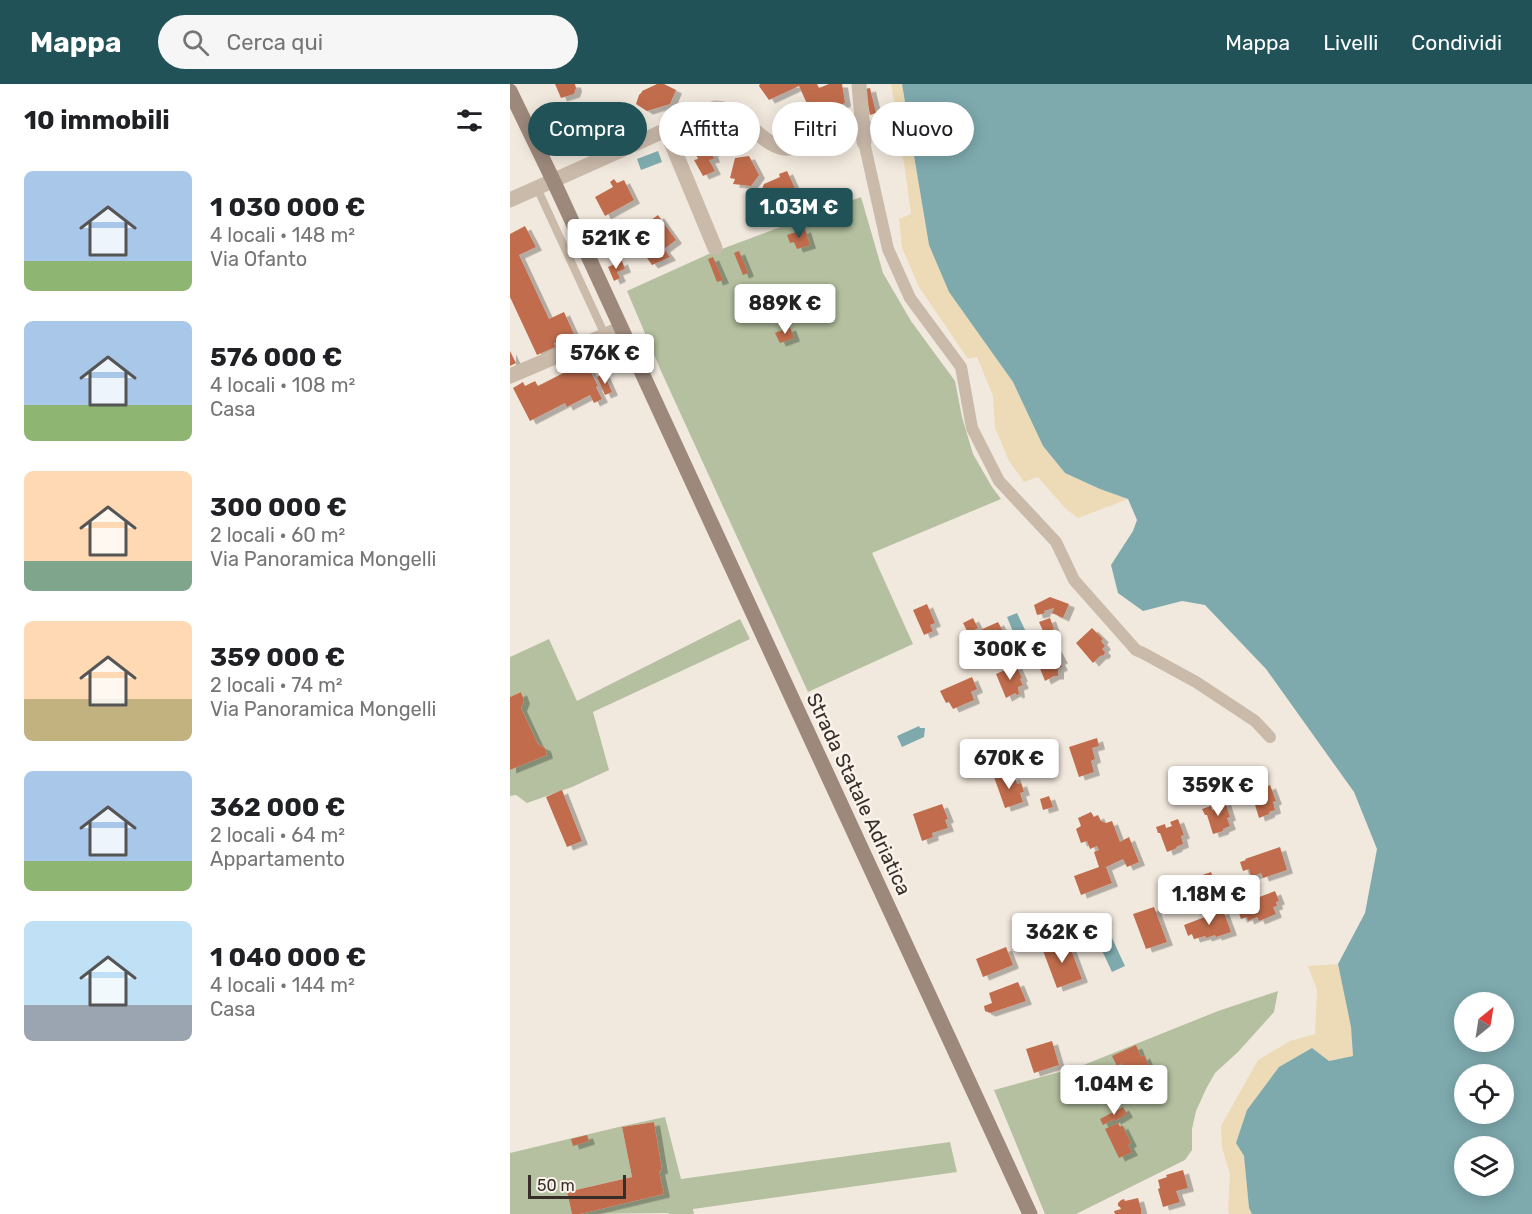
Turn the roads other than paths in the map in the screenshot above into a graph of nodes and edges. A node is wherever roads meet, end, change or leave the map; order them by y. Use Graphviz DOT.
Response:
graph roads {
  1 [pos="859,84"];
  2 [pos="510,91"];
  3 [pos="864,125"];
  4 [pos="659,134"];
  5 [pos="760,134"];
  6 [pos="864,142"];
  7 [pos="677,156"];
  8 [pos="555,186"];
  9 [pos="537,188"];
  10 [pos="510,200"];
  11 [pos="715,248"];
  12 [pos="620,329"];
  13 [pos="605,335"];
  14 [pos="510,376"];
  15 [pos="1270,737"];
  16 [pos="1030,1214"];
  1 -- 3 [label="street"];
  2 -- 8 [label="main road, Strada Statale Adriatica"];
  3 -- 5 [label="street"];
  3 -- 6 [label="street"];
  4 -- 8 [label="street"];
  6 -- 15 [label="street"];
  7 -- 11 [label="street"];
  8 -- 9 [label="street"];
  8 -- 12 [label="main road, Strada Statale Adriatica"];
  9 -- 10 [label="street"];
  9 -- 13 [label="lane"];
  12 -- 13 [label="street"];
  12 -- 16 [label="main road, Strada Statale Adriatica"];
  13 -- 14 [label="street"];
}
